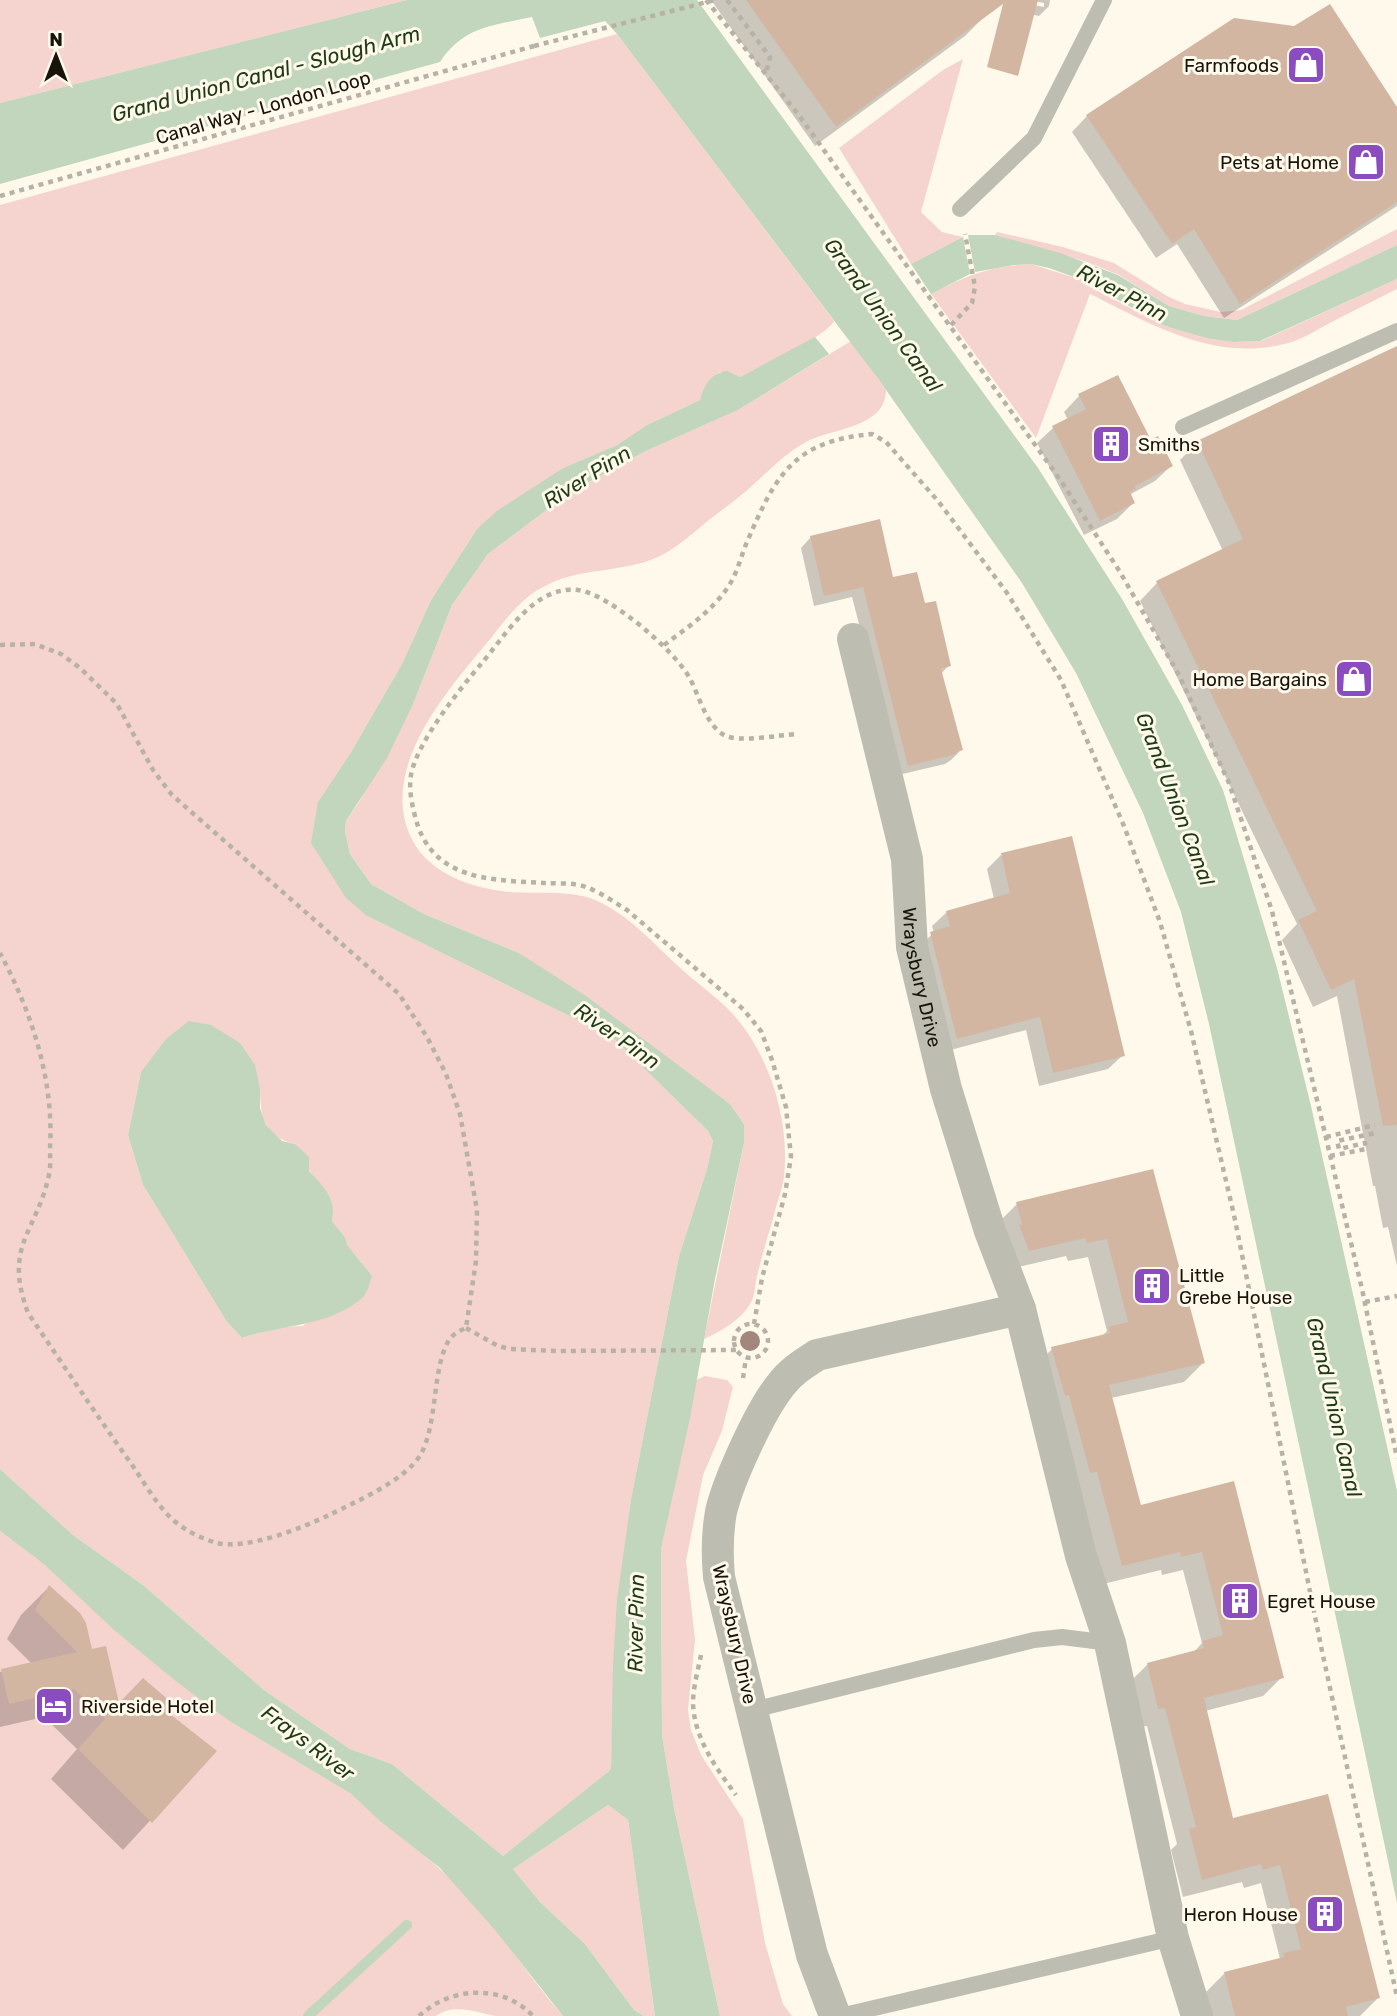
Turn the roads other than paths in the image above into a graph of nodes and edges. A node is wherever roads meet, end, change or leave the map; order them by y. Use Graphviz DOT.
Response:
graph roads {
  1 [pos="1104,0"];
  2 [pos="960,209"];
  3 [pos="1397,331"];
  4 [pos="1183,428"];
  5 [pos="853,639"];
  6 [pos="1020,1310"];
  7 [pos="1110,1643"];
  8 [pos="753,1710"];
  9 [pos="1173,1938"];
  10 [pos="838,2016"];
  11 [pos="1197,2016"];
  1 -- 2 [label="lane"];
  3 -- 4 [label="lane"];
  5 -- 6 [label="street, Wraysbury Drive"];
  6 -- 7 [label="street, Wraysbury Drive"];
  6 -- 8 [label="street, Wraysbury Drive"];
  7 -- 8 [label="lane"];
  7 -- 9 [label="street, Wraysbury Drive"];
  8 -- 10 [label="street, Wraysbury Drive"];
  9 -- 10 [label="lane"];
  9 -- 11 [label="street, Wraysbury Drive"];
}
